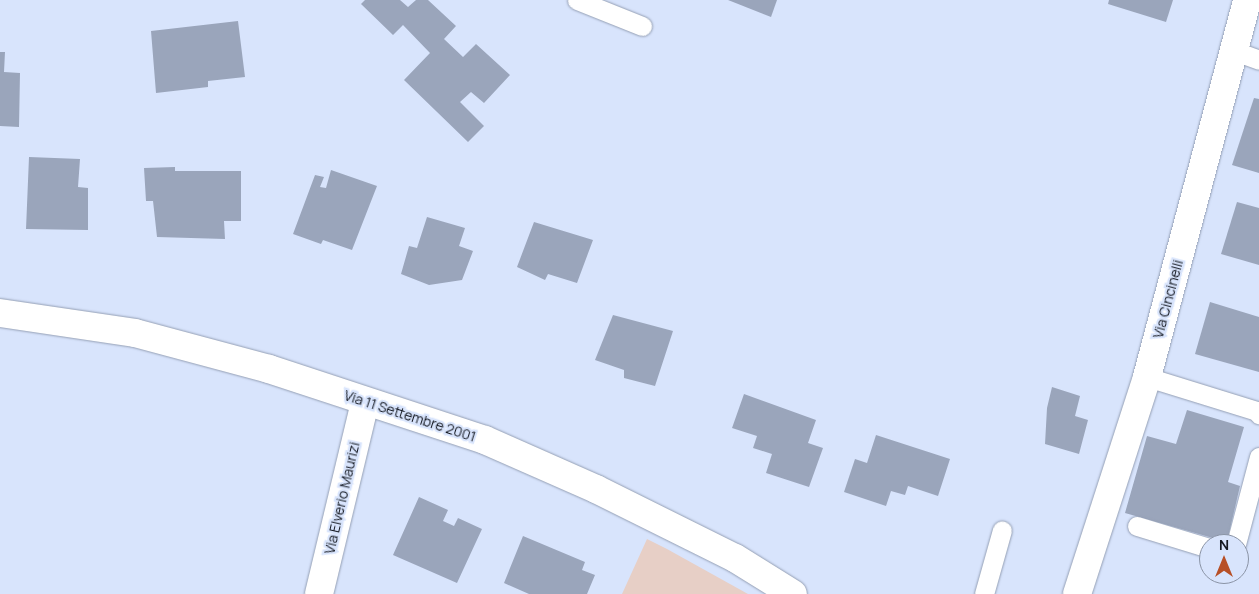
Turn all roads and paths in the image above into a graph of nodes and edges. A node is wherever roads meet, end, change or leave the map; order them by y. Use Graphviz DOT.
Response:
graph roads {
  1 [pos="576,0"];
  2 [pos="1247,0"];
  3 [pos="642,26"];
  4 [pos="1232,50"];
  5 [pos="1259,60"];
  6 [pos="0,314"];
  7 [pos="1147,377"];
  8 [pos="365,402"];
  9 [pos="1259,414"];
  10 [pos="1259,457"];
  11 [pos="1138,526"];
  12 [pos="1002,530"];
  13 [pos="1239,534"];
  14 [pos="1199,545"];
  15 [pos="319,594"];
  16 [pos="793,594"];
  17 [pos="984,594"];
  18 [pos="1077,594"];
  1 -- 3 [label="lane"];
  2 -- 4 [label="street, Via Cincinelli"];
  4 -- 5 [label="lane"];
  4 -- 7 [label="street, Via Cincinelli"];
  6 -- 8 [label="street, Via 11 Settembre 2001"];
  7 -- 9 [label="lane"];
  7 -- 18 [label="street, Via Cincinelli"];
  8 -- 15 [label="street, Via Elverio Maurizi"];
  8 -- 16 [label="street, Via 11 Settembre 2001"];
  10 -- 13 [label="lane"];
  11 -- 14 [label="lane"];
  12 -- 17 [label="lane"];
}
